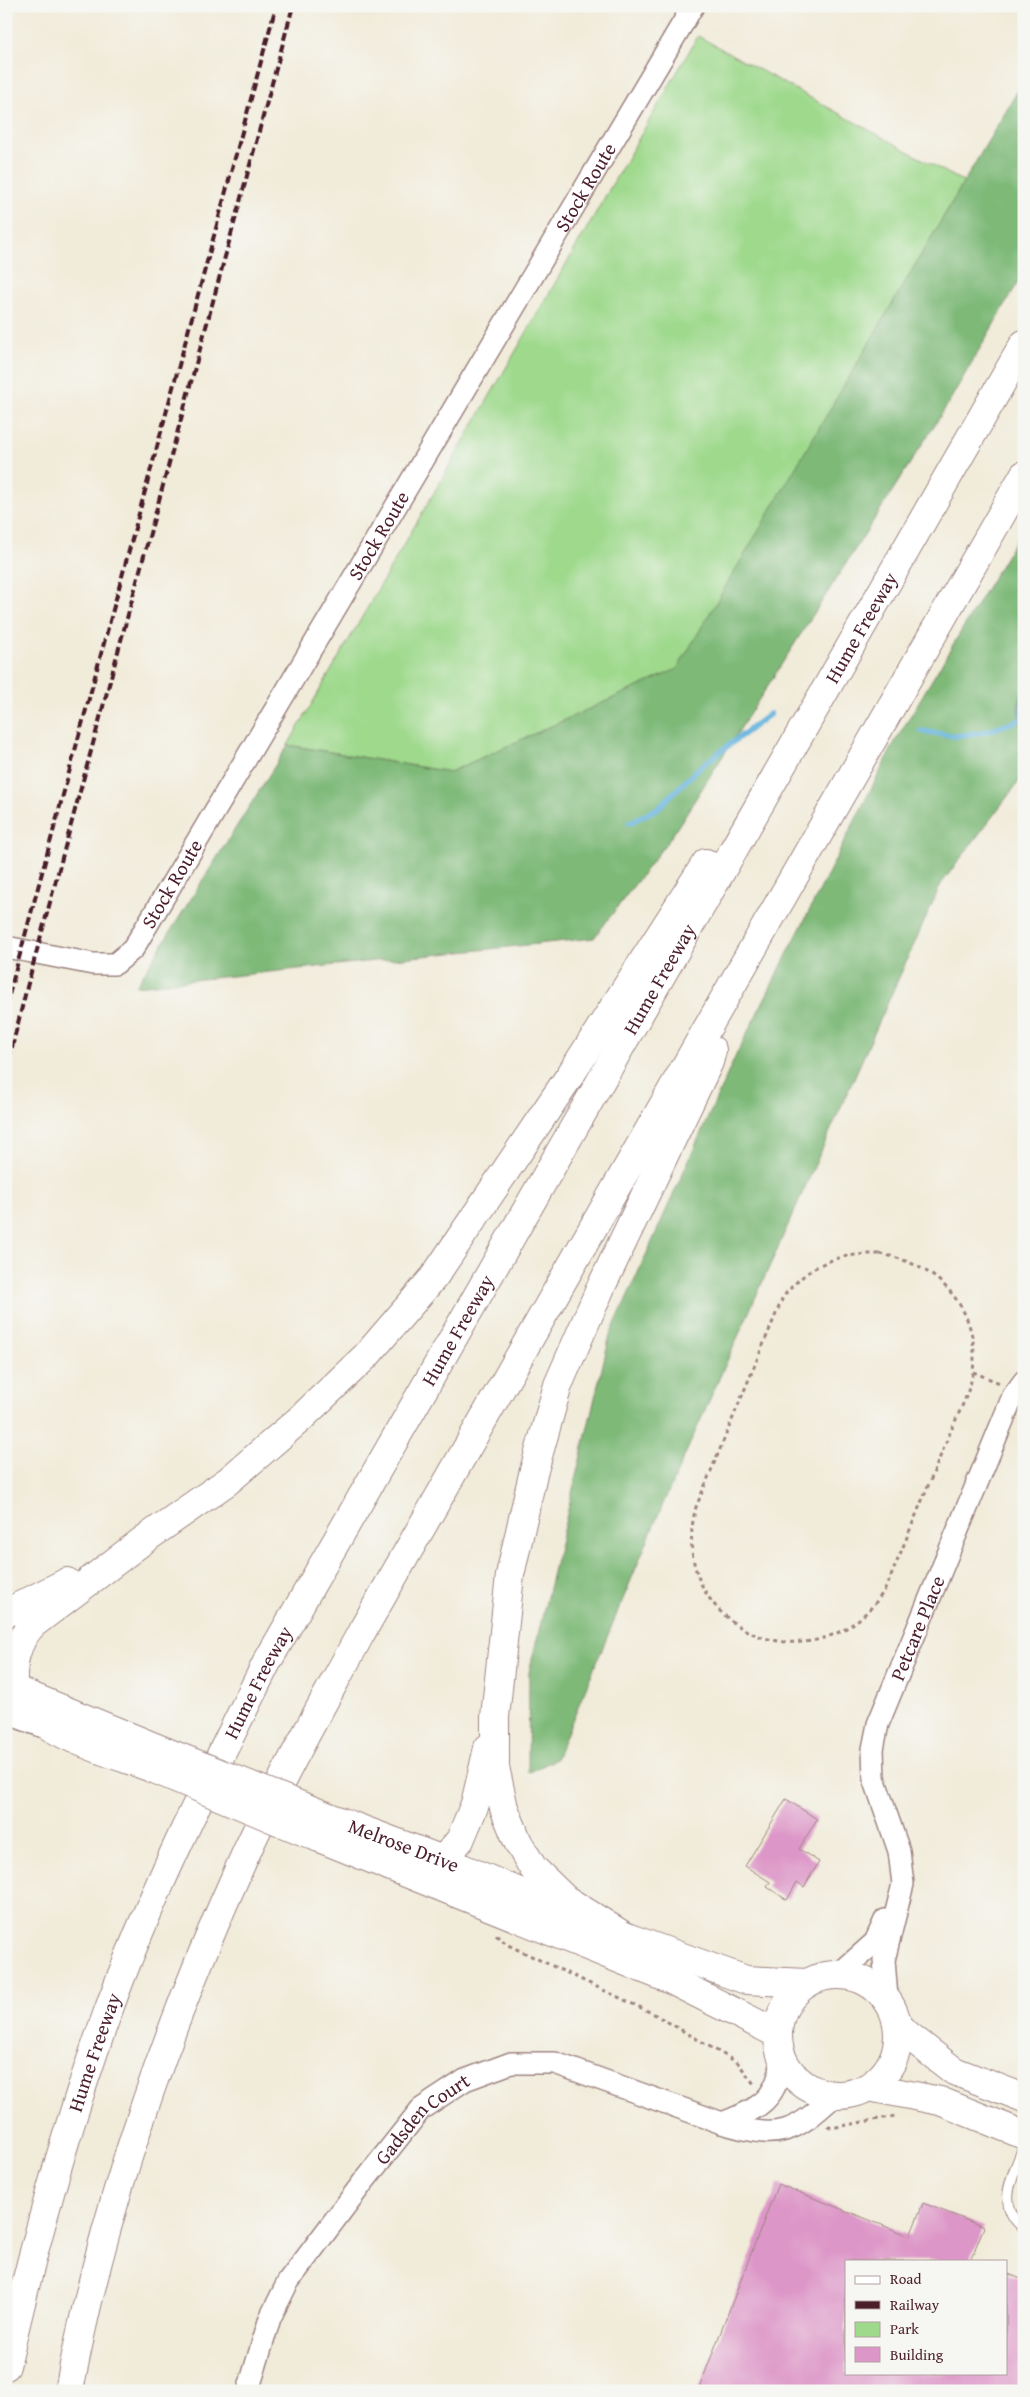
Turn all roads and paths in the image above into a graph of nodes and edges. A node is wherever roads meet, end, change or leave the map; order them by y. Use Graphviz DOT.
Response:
graph roads {
  1 [pos="693,6"];
  2 [pos="1024,344"];
  3 [pos="1024,475"];
  4 [pos="896,568"];
  5 [pos="6,947"];
  6 [pos="722,1005"];
  7 [pos="973,1372"];
  8 [pos="1014,1379"];
  9 [pos="145,1539"];
  10 [pos="6,1613"];
  11 [pos="9,1696"];
  12 [pos="495,1717"];
  13 [pos="159,1760"];
  14 [pos="323,1827"];
  15 [pos="443,1860"];
  16 [pos="395,1868"];
  17 [pos="903,1884"];
  18 [pos="494,1933"];
  19 [pos="624,1936"];
  20 [pos="839,1974"];
  21 [pos="807,1983"];
  22 [pos="887,1998"];
  23 [pos="898,2027"];
  24 [pos="780,2045"];
  25 [pos="869,2087"];
  26 [pos="835,2095"];
  27 [pos="770,2096"];
  28 [pos="1024,2098"];
  29 [pos="813,2114"];
  30 [pos="899,2116"];
  31 [pos="722,2123"];
  32 [pos="1024,2135"];
  33 [pos="1024,2146"];
  34 [pos="1024,2228"];
  35 [pos="6,2366"];
  36 [pos="69,2391"];
  37 [pos="248,2391"];
  1 -- 5 [label="street, Stock Route"];
  2 -- 4 [label="main road, Hume Freeway"];
  3 -- 6 [label="main road"];
  4 -- 9 [label="main road"];
  4 -- 35 [label="main road, Hume Freeway"];
  6 -- 12 [label="main road"];
  6 -- 36 [label="main road"];
  7 -- 7 [label="path"];
  7 -- 8 [label="path"];
  8 -- 17 [label="street, Petcare Place"];
  9 -- 10 [label="main road"];
  9 -- 11 [label="main road"];
  11 -- 13 [label="main road, Melrose Drive"];
  11 -- 13 [label="main road, Melrose Drive"];
  12 -- 15 [label="main road"];
  12 -- 19 [label="main road"];
  13 -- 14 [label="main road, Melrose Drive, bridge"];
  14 -- 15 [label="main road, Melrose Drive"];
  14 -- 16 [label="main road, Melrose Drive"];
  15 -- 16 [label="main road"];
  15 -- 19 [label="main road, Melrose Drive"];
  16 -- 24 [label="main road, Melrose Drive"];
  17 -- 20 [label="street"];
  17 -- 22 [label="street, Petcare Place"];
  18 -- 27 [label="path"];
  19 -- 21 [label="main road, Melrose Drive"];
  20 -- 21 [label="main road"];
  20 -- 22 [label="main road"];
  21 -- 24 [label="main road"];
  22 -- 23 [label="main road"];
  23 -- 25 [label="main road"];
  23 -- 28 [label="main road"];
  24 -- 26 [label="main road"];
  24 -- 27 [label="street"];
  25 -- 26 [label="main road"];
  25 -- 32 [label="main road"];
  26 -- 29 [label="street, Gadsden Court"];
  27 -- 31 [label="street"];
  29 -- 30 [label="path"];
  29 -- 31 [label="street, Gadsden Court"];
  31 -- 37 [label="street, Gadsden Court"];
  33 -- 34 [label="lane"];
}
